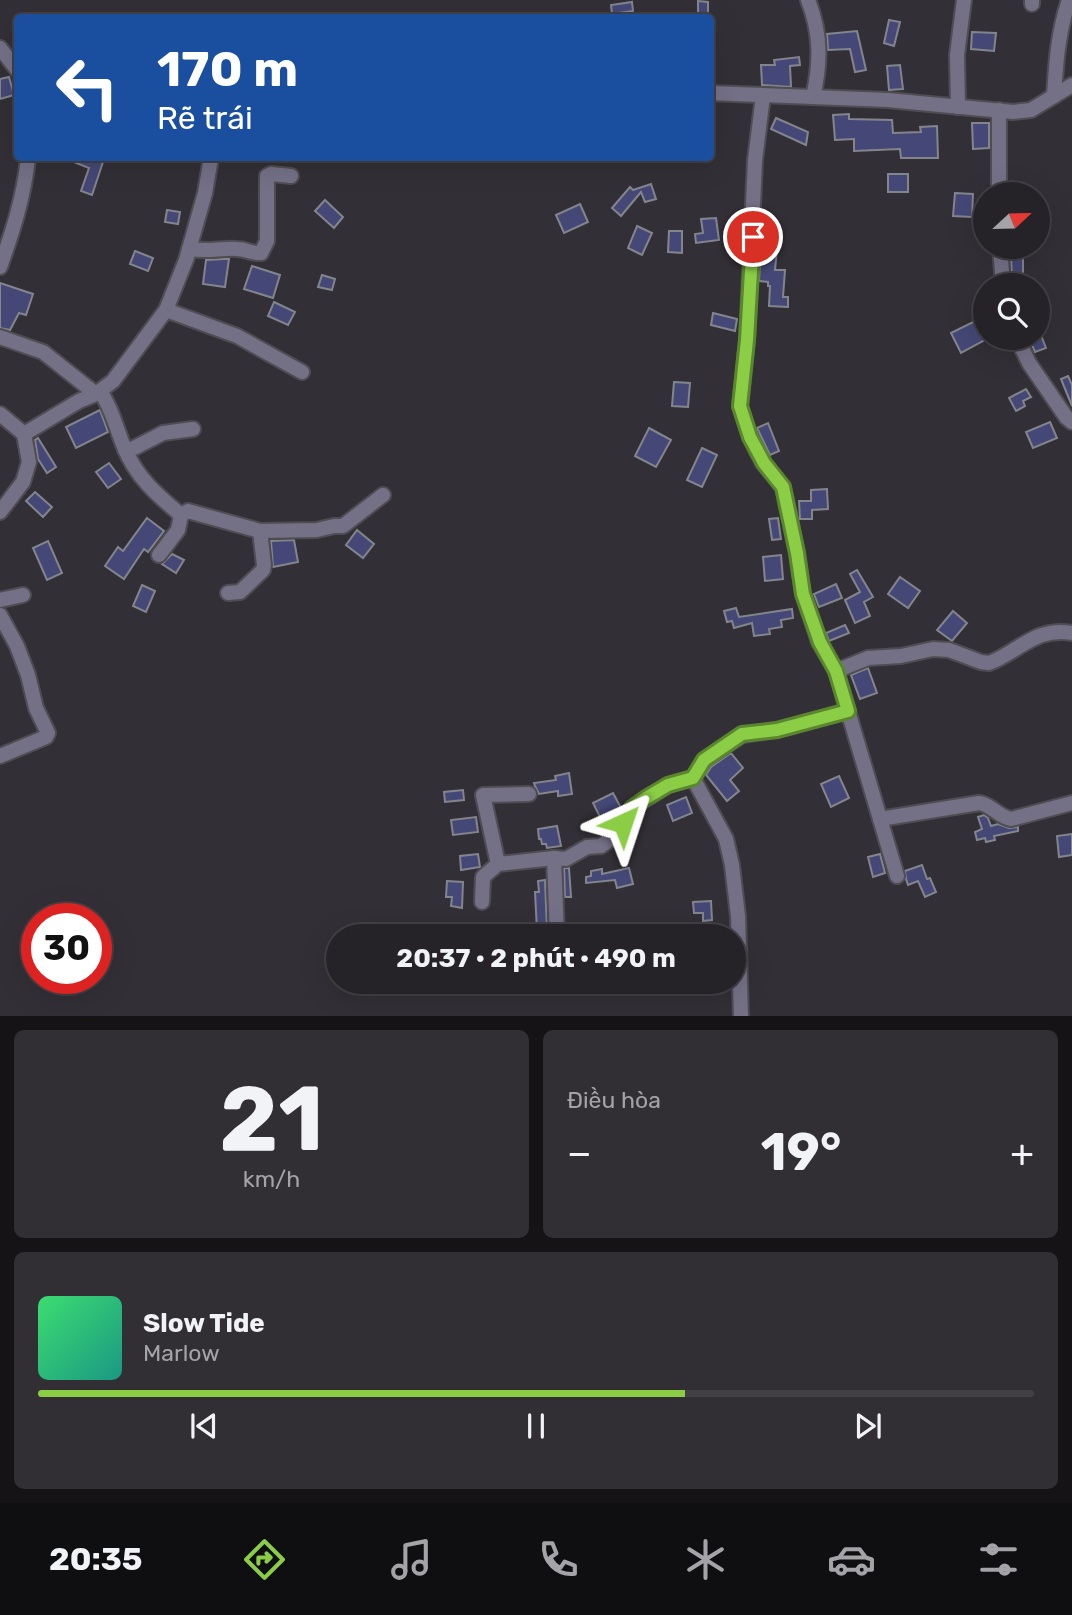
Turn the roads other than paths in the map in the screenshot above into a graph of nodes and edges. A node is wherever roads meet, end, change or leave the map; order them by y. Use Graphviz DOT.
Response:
graph roads {
  1 [pos="808,0"];
  2 [pos="964,0"];
  3 [pos="1069,0"];
  4 [pos="0,48"];
  5 [pos="14,66"];
  6 [pos="1072,85"];
  7 [pos="714,93"];
  8 [pos="763,96"];
  9 [pos="1054,96"];
  10 [pos="813,97"];
  11 [pos="958,107"];
  12 [pos="999,110"];
  13 [pos="28,161"];
  14 [pos="210,161"];
  15 [pos="291,176"];
  16 [pos="999,182"];
  17 [pos="189,249"];
  18 [pos="0,267"];
  19 [pos="166,310"];
  20 [pos="0,337"];
  21 [pos="1023,350"];
  22 [pos="302,372"];
  23 [pos="98,393"];
  24 [pos="0,414"];
  25 [pos="1072,422"];
  26 [pos="193,429"];
  27 [pos="24,434"];
  28 [pos="125,450"];
  29 [pos="383,495"];
  30 [pos="0,512"];
  31 [pos="181,515"];
  32 [pos="260,531"];
  33 [pos="159,555"];
  34 [pos="228,593"];
  35 [pos="23,595"];
  36 [pos="0,600"];
  37 [pos="0,615"];
  38 [pos="1072,633"];
  39 [pos="836,671"];
  40 [pos="848,711"];
  41 [pos="0,756"];
  42 [pos="693,778"];
  43 [pos="529,794"];
  44 [pos="1072,803"];
  45 [pos="880,819"];
  46 [pos="554,858"];
  47 [pos="498,864"];
  48 [pos="897,876"];
  49 [pos="482,902"];
  50 [pos="557,924"];
  51 [pos="741,1016"];
  1 -- 10 [label="street"];
  2 -- 11 [label="street"];
  3 -- 9 [label="street"];
  4 -- 5 [label="street"];
  6 -- 9 [label="street"];
  7 -- 8 [label="street"];
  8 -- 10 [label="street"];
  8 -- 39 [label="street"];
  9 -- 12 [label="street"];
  10 -- 11 [label="street"];
  11 -- 12 [label="street"];
  12 -- 16 [label="street"];
  13 -- 18 [label="street"];
  14 -- 17 [label="street"];
  15 -- 17 [label="street"];
  17 -- 19 [label="street"];
  19 -- 22 [label="street"];
  19 -- 23 [label="street"];
  20 -- 23 [label="street"];
  21 -- 25 [label="street"];
  23 -- 27 [label="street"];
  23 -- 28 [label="street"];
  24 -- 27 [label="street"];
  26 -- 28 [label="street"];
  27 -- 30 [label="street"];
  28 -- 31 [label="street"];
  29 -- 32 [label="street"];
  31 -- 32 [label="street"];
  31 -- 33 [label="street"];
  32 -- 34 [label="street"];
  35 -- 36 [label="street"];
  37 -- 41 [label="street"];
  38 -- 39 [label="street"];
  39 -- 40 [label="street"];
  40 -- 42 [label="street"];
  40 -- 45 [label="street"];
  42 -- 46 [label="street"];
  42 -- 51 [label="street"];
  43 -- 47 [label="street"];
  44 -- 45 [label="street"];
  45 -- 48 [label="street"];
  46 -- 47 [label="street"];
  46 -- 50 [label="street"];
  47 -- 49 [label="street"];
}
